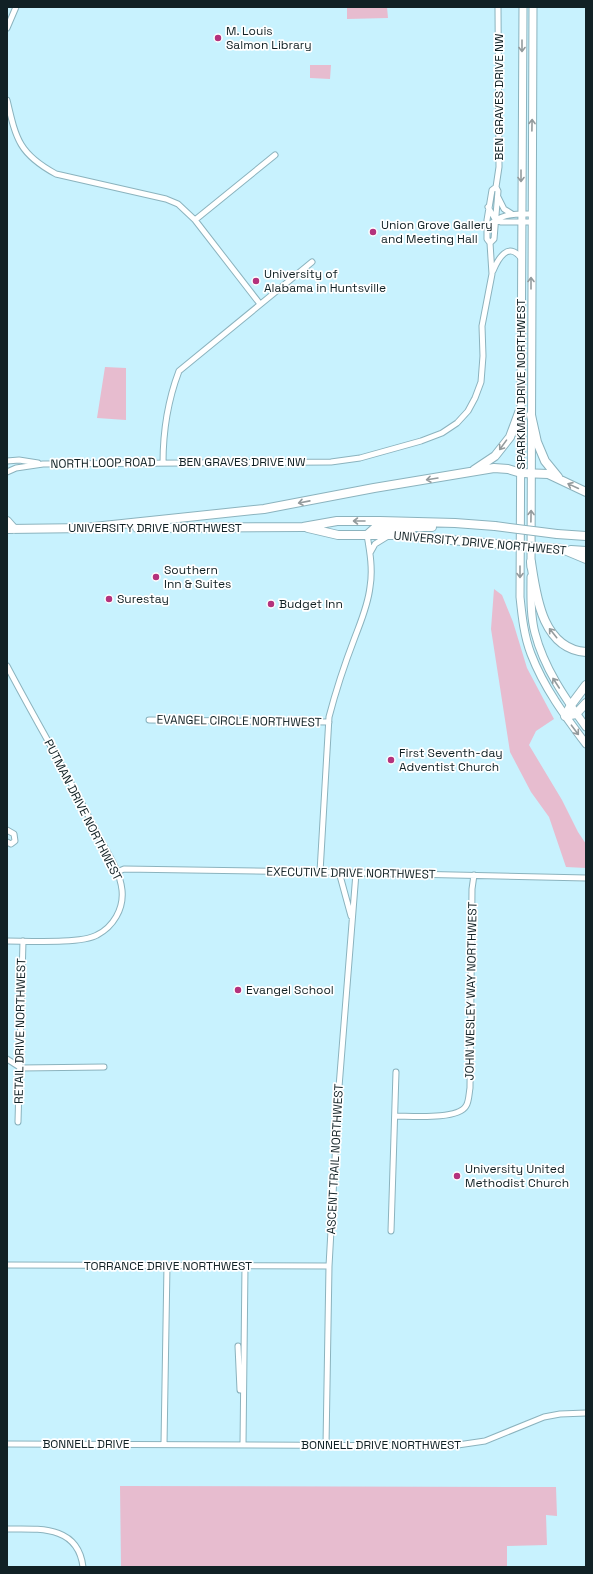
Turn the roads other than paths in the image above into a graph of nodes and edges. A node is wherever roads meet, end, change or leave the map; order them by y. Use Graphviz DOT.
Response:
graph roads {
  1 [pos="16,7"];
  2 [pos="498,7"];
  3 [pos="522,7"];
  4 [pos="533,7"];
  5 [pos="7,28"];
  6 [pos="7,100"];
  7 [pos="275,155"];
  8 [pos="496,186"];
  9 [pos="498,196"];
  10 [pos="488,207"];
  11 [pos="512,214"];
  12 [pos="521,218"];
  13 [pos="532,218"];
  14 [pos="496,219"];
  15 [pos="195,220"];
  16 [pos="487,227"];
  17 [pos="490,243"];
  18 [pos="521,258"];
  19 [pos="312,262"];
  20 [pos="492,274"];
  21 [pos="260,304"];
  22 [pos="520,410"];
  23 [pos="531,415"];
  24 [pos="7,461"];
  25 [pos="163,463"];
  26 [pos="42,464"];
  27 [pos="7,472"];
  28 [pos="470,472"];
  29 [pos="520,473"];
  30 [pos="531,473"];
  31 [pos="560,480"];
  32 [pos="586,492"];
  33 [pos="7,521"];
  34 [pos="446,522"];
  35 [pos="303,527"];
  36 [pos="84,528"];
  37 [pos="11,529"];
  38 [pos="367,535"];
  39 [pos="391,535"];
  40 [pos="586,536"];
  41 [pos="562,549"];
  42 [pos="586,551"];
  43 [pos="370,553"];
  44 [pos="586,558"];
  45 [pos="530,562"];
  46 [pos="586,652"];
  47 [pos="7,666"];
  48 [pos="586,685"];
  49 [pos="586,703"];
  50 [pos="571,705"];
  51 [pos="576,714"];
  52 [pos="565,716"];
  53 [pos="149,720"];
  54 [pos="329,722"];
  55 [pos="586,727"];
  56 [pos="586,744"];
  57 [pos="7,830"];
  58 [pos="7,842"];
  59 [pos="116,872"];
  60 [pos="320,872"];
  61 [pos="340,872"];
  62 [pos="356,873"];
  63 [pos="474,875"];
  64 [pos="586,878"];
  65 [pos="352,918"];
  66 [pos="7,941"];
  67 [pos="22,941"];
  68 [pos="7,1059"];
  69 [pos="104,1067"];
  70 [pos="20,1068"];
  71 [pos="396,1072"];
  72 [pos="396,1116"];
  73 [pos="18,1122"];
  74 [pos="391,1231"];
  75 [pos="7,1265"];
  76 [pos="167,1265"];
  77 [pos="245,1266"];
  78 [pos="329,1266"];
  79 [pos="238,1346"];
  80 [pos="586,1413"];
  81 [pos="7,1444"];
  82 [pos="164,1444"];
  83 [pos="243,1445"];
  84 [pos="326,1445"];
  85 [pos="7,1529"];
  86 [pos="83,1567"];
  1 -- 5 [label="street"];
  2 -- 8 [label="street, BEN GRAVES DRIVE NW"];
  3 -- 12 [label="main road, SPARKMAN DRIVE NORTHWEST, one-way"];
  13 -- 4 [label="main road, SPARKMAN DRIVE NORTHWEST, one-way"];
  6 -- 15 [label="street"];
  7 -- 15 [label="street"];
  8 -- 9 [label="street, BEN GRAVES DRIVE NW"];
  8 -- 10 [label="street, BEN GRAVES DRIVE NW"];
  9 -- 11 [label="street"];
  9 -- 14 [label="street, BEN GRAVES DRIVE NW"];
  10 -- 14 [label="street"];
  10 -- 16 [label="street, BEN GRAVES DRIVE NW"];
  11 -- 12 [label="street"];
  11 -- 14 [label="street"];
  12 -- 13 [label="street"];
  12 -- 14 [label="street"];
  12 -- 18 [label="main road, SPARKMAN DRIVE NORTHWEST"];
  23 -- 13 [label="main road, SPARKMAN DRIVE NORTHWEST, one-way"];
  14 -- 16 [label="street"];
  14 -- 17 [label="street, BEN GRAVES DRIVE NW"];
  15 -- 21 [label="street"];
  16 -- 17 [label="street, BEN GRAVES DRIVE NW"];
  17 -- 20 [label="street, BEN GRAVES DRIVE NW"];
  18 -- 20 [label="street"];
  18 -- 22 [label="main road, SPARKMAN DRIVE NORTHWEST"];
  19 -- 21 [label="street, BEN GRAVES DRIVE NW"];
  20 -- 25 [label="street, BEN GRAVES DRIVE NW"];
  21 -- 25 [label="street, BEN GRAVES DRIVE NW"];
  22 -- 28 [label="highway, one-way"];
  22 -- 29 [label="main road, SPARKMAN DRIVE NORTHWEST"];
  23 -- 30 [label="main road, SPARKMAN DRIVE NORTHWEST"];
  23 -- 31 [label="highway"];
  24 -- 26 [label="street, NORTH LOOP ROAD"];
  25 -- 26 [label="street, NORTH LOOP ROAD"];
  26 -- 27 [label="street, NORTH LOOP ROAD"];
  28 -- 29 [label="highway"];
  28 -- 36 [label="highway, one-way"];
  29 -- 30 [label="highway"];
  29 -- 52 [label="main road, SPARKMAN DRIVE NORTHWEST, one-way"];
  30 -- 31 [label="highway"];
  45 -- 30 [label="main road, SPARKMAN DRIVE NORTHWEST, one-way"];
  32 -- 31 [label="highway, one-way"];
  33 -- 37 [label="highway"];
  34 -- 35 [label="highway, UNIVERSITY DRIVE NORTHWEST, one-way"];
  34 -- 38 [label="highway"];
  34 -- 40 [label="highway, UNIVERSITY DRIVE NORTHWEST, bridge"];
  35 -- 36 [label="highway, UNIVERSITY DRIVE NORTHWEST"];
  35 -- 38 [label="highway, UNIVERSITY DRIVE NORTHWEST"];
  36 -- 37 [label="highway, UNIVERSITY DRIVE NORTHWEST"];
  38 -- 39 [label="highway, UNIVERSITY DRIVE NORTHWEST"];
  38 -- 43 [label="street"];
  39 -- 41 [label="highway, UNIVERSITY DRIVE NORTHWEST, bridge"];
  39 -- 43 [label="street"];
  41 -- 42 [label="highway, UNIVERSITY DRIVE NORTHWEST"];
  41 -- 44 [label="highway"];
  43 -- 54 [label="street"];
  46 -- 45 [label="highway, one-way"];
  50 -- 45 [label="main road, SPARKMAN DRIVE NORTHWEST, one-way"];
  47 -- 59 [label="street, PUTMAN DRIVE NORTHWEST"];
  48 -- 50 [label="highway"];
  49 -- 51 [label="highway"];
  50 -- 51 [label="main road, SPARKMAN DRIVE NORTHWEST"];
  50 -- 52 [label="highway"];
  51 -- 52 [label="highway"];
  51 -- 55 [label="main road, SPARKMAN DRIVE NORTHWEST"];
  52 -- 56 [label="main road, SPARKMAN DRIVE NORTHWEST, one-way"];
  53 -- 54 [label="street, EVANGEL CIRCLE NORTHWEST"];
  54 -- 60 [label="street"];
  57 -- 58 [label="street"];
  59 -- 60 [label="street, EXECUTIVE DRIVE NORTHWEST"];
  59 -- 67 [label="street, PUTMAN DRIVE NORTHWEST"];
  60 -- 61 [label="street, EXECUTIVE DRIVE NORTHWEST"];
  61 -- 62 [label="street, EXECUTIVE DRIVE NORTHWEST"];
  61 -- 65 [label="street"];
  62 -- 63 [label="street, EXECUTIVE DRIVE NORTHWEST"];
  62 -- 65 [label="street, ASCENT TRAIL NORTHWEST"];
  63 -- 64 [label="street, EXECUTIVE DRIVE NORTHWEST"];
  63 -- 72 [label="street, JOHN WESLEY WAY NORTHWEST"];
  65 -- 78 [label="street, ASCENT TRAIL NORTHWEST"];
  66 -- 67 [label="street, PUTMAN DRIVE NORTHWEST"];
  67 -- 70 [label="street, RETAIL DRIVE NORTHWEST"];
  68 -- 70 [label="street"];
  69 -- 70 [label="street"];
  70 -- 73 [label="street, RETAIL DRIVE NORTHWEST"];
  71 -- 72 [label="street"];
  72 -- 74 [label="street"];
  75 -- 76 [label="street, TORRANCE DRIVE NORTHWEST"];
  76 -- 77 [label="street, TORRANCE DRIVE NORTHWEST"];
  76 -- 82 [label="street"];
  77 -- 78 [label="street, TORRANCE DRIVE NORTHWEST"];
  77 -- 83 [label="street"];
  78 -- 84 [label="street, ASCENT TRAIL NORTHWEST"];
  79 -- 83 [label="street"];
  80 -- 84 [label="street, BONNELL DRIVE NORTHWEST"];
  81 -- 82 [label="street, BONNELL DRIVE"];
  82 -- 83 [label="street, BONNELL DRIVE NORTHWEST"];
  83 -- 84 [label="street, BONNELL DRIVE NORTHWEST"];
  85 -- 86 [label="street"];
}
